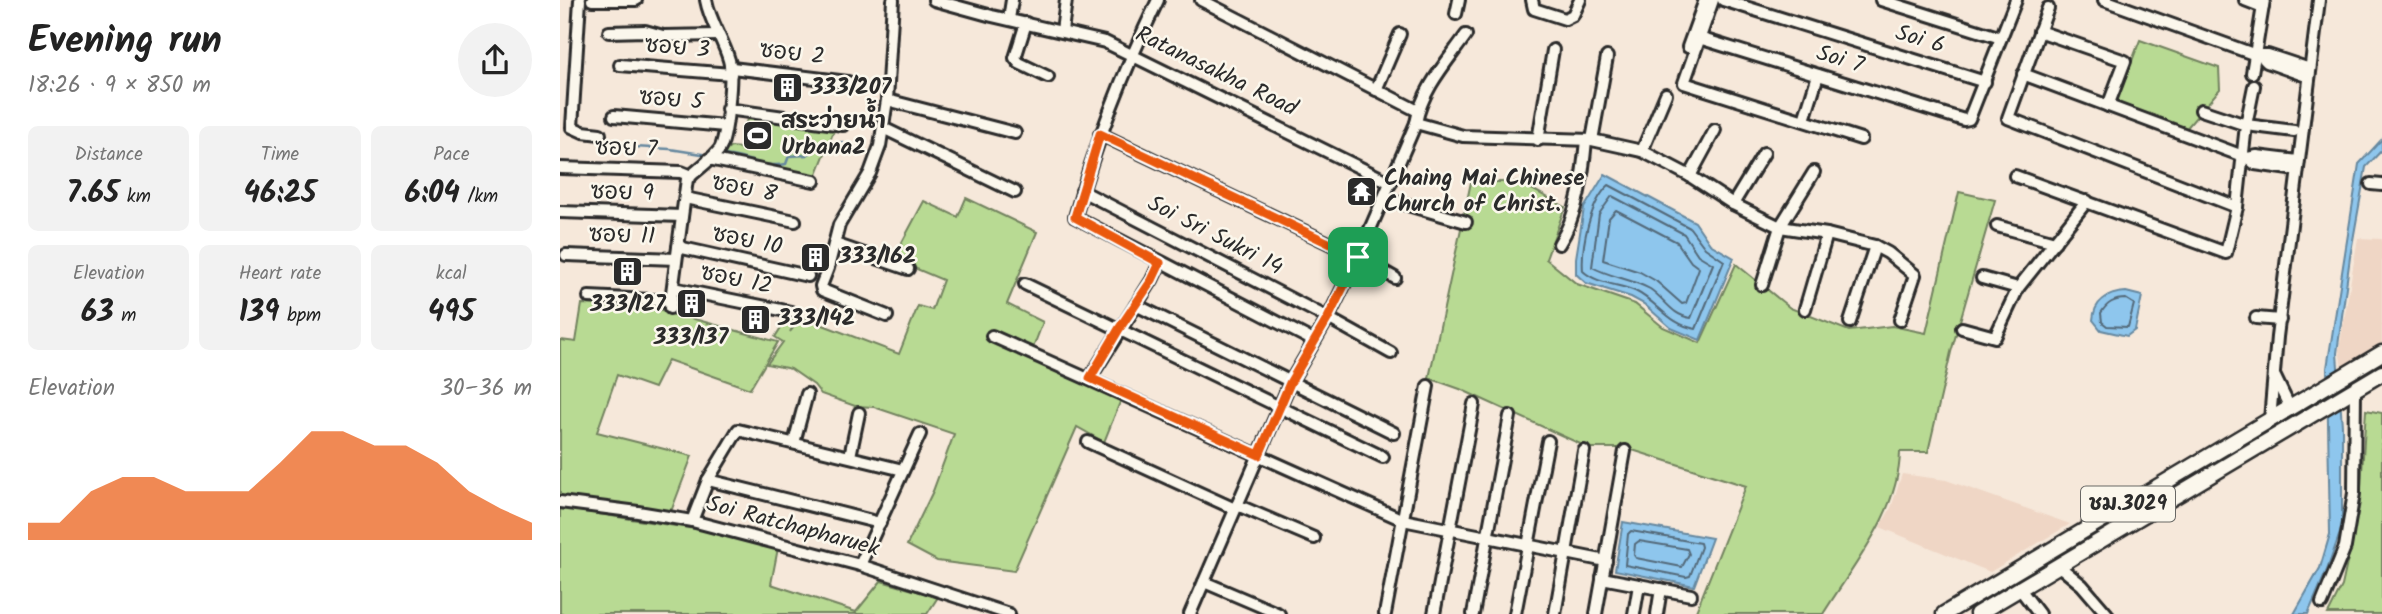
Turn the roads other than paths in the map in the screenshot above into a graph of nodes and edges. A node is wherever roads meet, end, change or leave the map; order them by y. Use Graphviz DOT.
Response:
graph roads {
  1 [pos="580,0"];
  2 [pos="592,0"];
  3 [pos="636,0"];
  4 [pos="706,0"];
  5 [pos="893,0"];
  6 [pos="934,0"];
  7 [pos="1012,0"];
  8 [pos="1066,0"];
  9 [pos="1158,0"];
  10 [pos="1201,0"];
  11 [pos="1459,0"];
  12 [pos="1532,0"];
  13 [pos="1705,0"];
  14 [pos="1713,0"];
  15 [pos="1723,0"];
  16 [pos="1881,0"];
  17 [pos="2016,0"];
  18 [pos="2104,0"];
  19 [pos="2245,0"];
  20 [pos="2319,0"];
  21 [pos="2264,3"];
  22 [pos="1578,5"];
  23 [pos="2048,8"];
  24 [pos="1456,14"];
  25 [pos="1009,19"];
  26 [pos="1026,23"];
  27 [pos="2039,31"];
  28 [pos="608,32"];
  29 [pos="1062,32"];
  30 [pos="1400,34"];
  31 [pos="718,35"];
  32 [pos="1466,35"];
  33 [pos="1699,38"];
  34 [pos="2001,38"];
  35 [pos="1553,50"];
  36 [pos="1132,54"];
  37 [pos="2259,56"];
  38 [pos="1607,57"];
  39 [pos="620,65"];
  40 [pos="731,71"];
  41 [pos="2252,72"];
  42 [pos="2310,73"];
  43 [pos="1818,75"];
  44 [pos="2023,75"];
  45 [pos="1048,77"];
  46 [pos="848,82"];
  47 [pos="1985,82"];
  48 [pos="1684,83"];
  49 [pos="2254,86"];
  50 [pos="1376,90"];
  51 [pos="1666,94"];
  52 [pos="887,100"];
  53 [pos="2108,106"];
  54 [pos="727,110"];
  55 [pos="2201,110"];
  56 [pos="614,116"];
  57 [pos="1417,117"];
  58 [pos="1804,120"];
  59 [pos="843,125"];
  60 [pos="2246,125"];
  61 [pos="725,126"];
  62 [pos="883,128"];
  63 [pos="1715,130"];
  64 [pos="2294,131"];
  65 [pos="1015,133"];
  66 [pos="600,134"];
  67 [pos="1100,134"];
  68 [pos="1861,139"];
  69 [pos="1538,140"];
  70 [pos="1589,140"];
  71 [pos="1642,151"];
  72 [pos="1764,153"];
  73 [pos="712,156"];
  74 [pos="2246,158"];
  75 [pos="2298,165"];
  76 [pos="560,168"];
  77 [pos="1814,172"];
  78 [pos="691,176"];
  79 [pos="1690,176"];
  80 [pos="2015,176"];
  81 [pos="814,181"];
  82 [pos="1391,183"];
  83 [pos="1082,191"];
  84 [pos="1015,192"];
  85 [pos="685,198"];
  86 [pos="1384,198"];
  87 [pos="2087,201"];
  88 [pos="1733,204"];
  89 [pos="2237,207"];
  90 [pos="560,212"];
  91 [pos="682,216"];
  92 [pos="795,221"];
  93 [pos="1466,222"];
  94 [pos="1997,226"];
  95 [pos="1780,227"];
  96 [pos="1826,234"];
  97 [pos="2055,242"];
  98 [pos="835,244"];
  99 [pos="1559,244"];
  100 [pos="1875,246"];
  101 [pos="677,253"];
  102 [pos="566,255"];
  103 [pos="1358,257"];
  104 [pos="1160,263"];
  105 [pos="908,269"];
  106 [pos="808,276"];
  107 [pos="1395,278"];
  108 [pos="1982,278"];
  109 [pos="1025,284"];
  110 [pos="1762,285"];
  111 [pos="673,288"];
  112 [pos="2018,288"];
  113 [pos="589,297"];
  114 [pos="1136,305"];
  115 [pos="785,308"];
  116 [pos="1805,309"];
  117 [pos="887,316"];
  118 [pos="1328,318"];
  119 [pos="2256,318"];
  120 [pos="1900,320"];
  121 [pos="2280,320"];
  122 [pos="1850,322"];
  123 [pos="1962,328"];
  124 [pos="1119,329"];
  125 [pos="992,336"];
  126 [pos="1314,341"];
  127 [pos="1391,353"];
  128 [pos="2382,354"];
  129 [pos="2382,373"];
  130 [pos="2273,374"];
  131 [pos="1090,378"];
  132 [pos="1290,383"];
  133 [pos="1428,386"];
  134 [pos="2355,389"];
  135 [pos="807,394"];
  136 [pos="1475,404"];
  137 [pos="2290,408"];
  138 [pos="1279,409"];
  139 [pos="859,413"];
  140 [pos="1510,416"];
  141 [pos="2270,420"];
  142 [pos="1394,433"];
  143 [pos="920,434"];
  144 [pos="1548,441"];
  145 [pos="1088,442"];
  146 [pos="794,443"];
  147 [pos="1584,451"];
  148 [pos="1625,452"];
  149 [pos="1259,455"];
  150 [pos="850,456"];
  151 [pos="1382,457"];
  152 [pos="903,470"];
  153 [pos="708,480"];
  154 [pos="560,502"];
  155 [pos="1236,507"];
  156 [pos="1403,520"];
  157 [pos="692,521"];
  158 [pos="880,523"];
  159 [pos="1450,530"];
  160 [pos="1488,537"];
  161 [pos="1314,538"];
  162 [pos="1528,545"];
  163 [pos="1566,553"];
  164 [pos="1606,561"];
  165 [pos="860,565"];
  166 [pos="2059,566"];
  167 [pos="1602,578"];
  168 [pos="1204,582"];
  169 [pos="1639,585"];
  170 [pos="1661,589"];
  171 [pos="2020,589"];
  172 [pos="1691,595"];
  173 [pos="2322,603"];
  174 [pos="1009,614"];
  175 [pos="1190,614"];
  176 [pos="1279,614"];
  177 [pos="1385,614"];
  178 [pos="1434,614"];
  179 [pos="1473,614"];
  180 [pos="1515,614"];
  181 [pos="1555,614"];
  182 [pos="1596,614"];
  183 [pos="1633,614"];
  184 [pos="1657,614"];
  185 [pos="1944,614"];
  186 [pos="1977,614"];
  187 [pos="2039,614"];
  188 [pos="2107,614"];
  1 -- 66 [label="street"];
  2 -- 3 [label="street"];
  4 -- 31 [label="street"];
  5 -- 52 [label="street"];
  6 -- 25 [label="street, Ratanasakha Road"];
  7 -- 25 [label="street"];
  8 -- 29 [label="street"];
  9 -- 36 [label="street"];
  10 -- 50 [label="street"];
  11 -- 24 [label="street"];
  12 -- 22 [label="street"];
  13 -- 48 [label="street"];
  14 -- 33 [label="street"];
  15 -- 47 [label="street, Soi 6"];
  16 -- 34 [label="street"];
  17 -- 34 [label="street"];
  18 -- 37 [label="street"];
  19 -- 21 [label="street"];
  20 -- 42 [label="street"];
  21 -- 37 [label="street"];
  23 -- 27 [label="street"];
  25 -- 26 [label="street, Ratanasakha Road"];
  26 -- 29 [label="street, Ratanasakha Road"];
  26 -- 45 [label="street"];
  27 -- 44 [label="street"];
  27 -- 53 [label="street"];
  28 -- 31 [label="street"];
  29 -- 36 [label="street, Ratanasakha Road"];
  30 -- 50 [label="street"];
  31 -- 40 [label="street"];
  32 -- 57 [label="street"];
  33 -- 43 [label="street, Soi 7"];
  33 -- 48 [label="street"];
  34 -- 47 [label="street"];
  35 -- 69 [label="street"];
  36 -- 67 [label="street"];
  36 -- 82 [label="street, Ratanasakha Road"];
  37 -- 41 [label="street"];
  37 -- 42 [label="street"];
  38 -- 70 [label="street"];
  39 -- 40 [label="street, ซอย 3"];
  40 -- 46 [label="street, ซอย 2"];
  40 -- 54 [label="street"];
  42 -- 75 [label="street"];
  43 -- 47 [label="street, Soi 7"];
  43 -- 58 [label="street"];
  44 -- 53 [label="street"];
  44 -- 89 [label="street"];
  48 -- 58 [label="street"];
  49 -- 60 [label="street"];
  50 -- 57 [label="street"];
  51 -- 71 [label="street"];
  52 -- 62 [label="street"];
  52 -- 65 [label="street"];
  53 -- 74 [label="street"];
  54 -- 59 [label="street"];
  54 -- 61 [label="street"];
  55 -- 60 [label="street"];
  56 -- 61 [label="street, ซอย 5"];
  57 -- 69 [label="street"];
  57 -- 82 [label="street"];
  58 -- 68 [label="street"];
  60 -- 64 [label="street"];
  60 -- 74 [label="street"];
  61 -- 73 [label="street"];
  62 -- 84 [label="street"];
  62 -- 98 [label="street"];
  63 -- 79 [label="street"];
  67 -- 83 [label="street"];
  67 -- 103 [label="street"];
  69 -- 70 [label="street"];
  70 -- 71 [label="street"];
  70 -- 99 [label="street"];
  71 -- 79 [label="street"];
  72 -- 88 [label="street"];
  73 -- 78 [label="street"];
  73 -- 81 [label="street"];
  74 -- 75 [label="street"];
  74 -- 89 [label="street"];
  75 -- 121 [label="street"];
  76 -- 78 [label="street, ซอย 7"];
  77 -- 95 [label="street"];
  78 -- 85 [label="street"];
  79 -- 88 [label="street"];
  80 -- 87 [label="street"];
  82 -- 86 [label="street"];
  83 -- 104 [label="street"];
  83 -- 118 [label="street, Soi Sri Sukri 14"];
  85 -- 91 [label="street"];
  85 -- 92 [label="street, ซอย 8"];
  86 -- 93 [label="street"];
  86 -- 103 [label="street"];
  87 -- 89 [label="street"];
  87 -- 97 [label="street"];
  88 -- 95 [label="street"];
  90 -- 91 [label="street, ซอย 9"];
  91 -- 101 [label="street"];
  94 -- 97 [label="street"];
  95 -- 96 [label="street"];
  95 -- 110 [label="street"];
  96 -- 100 [label="street"];
  96 -- 116 [label="street"];
  97 -- 112 [label="street"];
  98 -- 105 [label="street"];
  98 -- 117 [label="street"];
  100 -- 120 [label="street"];
  100 -- 122 [label="street"];
  101 -- 102 [label="street, ซอย 11"];
  101 -- 106 [label="street, ซอย 10"];
  101 -- 111 [label="street"];
  103 -- 107 [label="street"];
  103 -- 118 [label="street"];
  104 -- 114 [label="street"];
  104 -- 126 [label="street"];
  108 -- 112 [label="street"];
  109 -- 124 [label="street"];
  111 -- 113 [label="street"];
  111 -- 115 [label="street, ซอย 12"];
  112 -- 123 [label="street"];
  114 -- 124 [label="street"];
  114 -- 132 [label="street"];
  118 -- 126 [label="street"];
  118 -- 127 [label="street, Soi Sri Sukri 14"];
  119 -- 121 [label="street"];
  121 -- 130 [label="street"];
  124 -- 131 [label="street"];
  124 -- 138 [label="street"];
  125 -- 131 [label="street"];
  126 -- 132 [label="street"];
  128 -- 137 [label="main road, ชม.3029"];
  129 -- 134 [label="main road, ชม.3029"];
  130 -- 137 [label="street"];
  130 -- 141 [label="street"];
  131 -- 149 [label="street"];
  132 -- 138 [label="street"];
  132 -- 142 [label="street"];
  133 -- 156 [label="street"];
  134 -- 166 [label="main road, ชม.3029"];
  134 -- 173 [label="street"];
  135 -- 146 [label="street"];
  136 -- 159 [label="street"];
  137 -- 141 [label="main road, ชม.3029"];
  138 -- 149 [label="street"];
  138 -- 151 [label="street"];
  139 -- 150 [label="street"];
  140 -- 160 [label="street"];
  141 -- 185 [label="main road, ชม.3029"];
  143 -- 152 [label="street"];
  144 -- 162 [label="street"];
  145 -- 155 [label="street"];
  146 -- 150 [label="street"];
  146 -- 153 [label="street"];
  147 -- 163 [label="street"];
  148 -- 164 [label="street"];
  149 -- 155 [label="street"];
  149 -- 156 [label="street"];
  150 -- 152 [label="street"];
  152 -- 158 [label="street"];
  153 -- 157 [label="street"];
  153 -- 158 [label="street"];
  154 -- 157 [label="street, Soi Ratchapharuek"];
  155 -- 161 [label="street"];
  155 -- 168 [label="street"];
  156 -- 159 [label="street"];
  156 -- 177 [label="street"];
  157 -- 165 [label="street, Soi Ratchapharuek"];
  158 -- 165 [label="street"];
  159 -- 160 [label="street"];
  159 -- 178 [label="street"];
  160 -- 162 [label="street"];
  160 -- 179 [label="street"];
  162 -- 163 [label="street"];
  162 -- 180 [label="street"];
  163 -- 164 [label="street"];
  163 -- 181 [label="street"];
  164 -- 167 [label="street"];
  165 -- 174 [label="street, Soi Ratchapharuek"];
  166 -- 171 [label="main road, ชม.3029"];
  166 -- 188 [label="street"];
  167 -- 169 [label="street"];
  167 -- 182 [label="street"];
  168 -- 175 [label="street"];
  168 -- 176 [label="street"];
  169 -- 170 [label="street"];
  169 -- 183 [label="street"];
  170 -- 172 [label="street"];
  170 -- 184 [label="street"];
  171 -- 186 [label="main road, ชม.3029"];
  171 -- 187 [label="street"];
}
